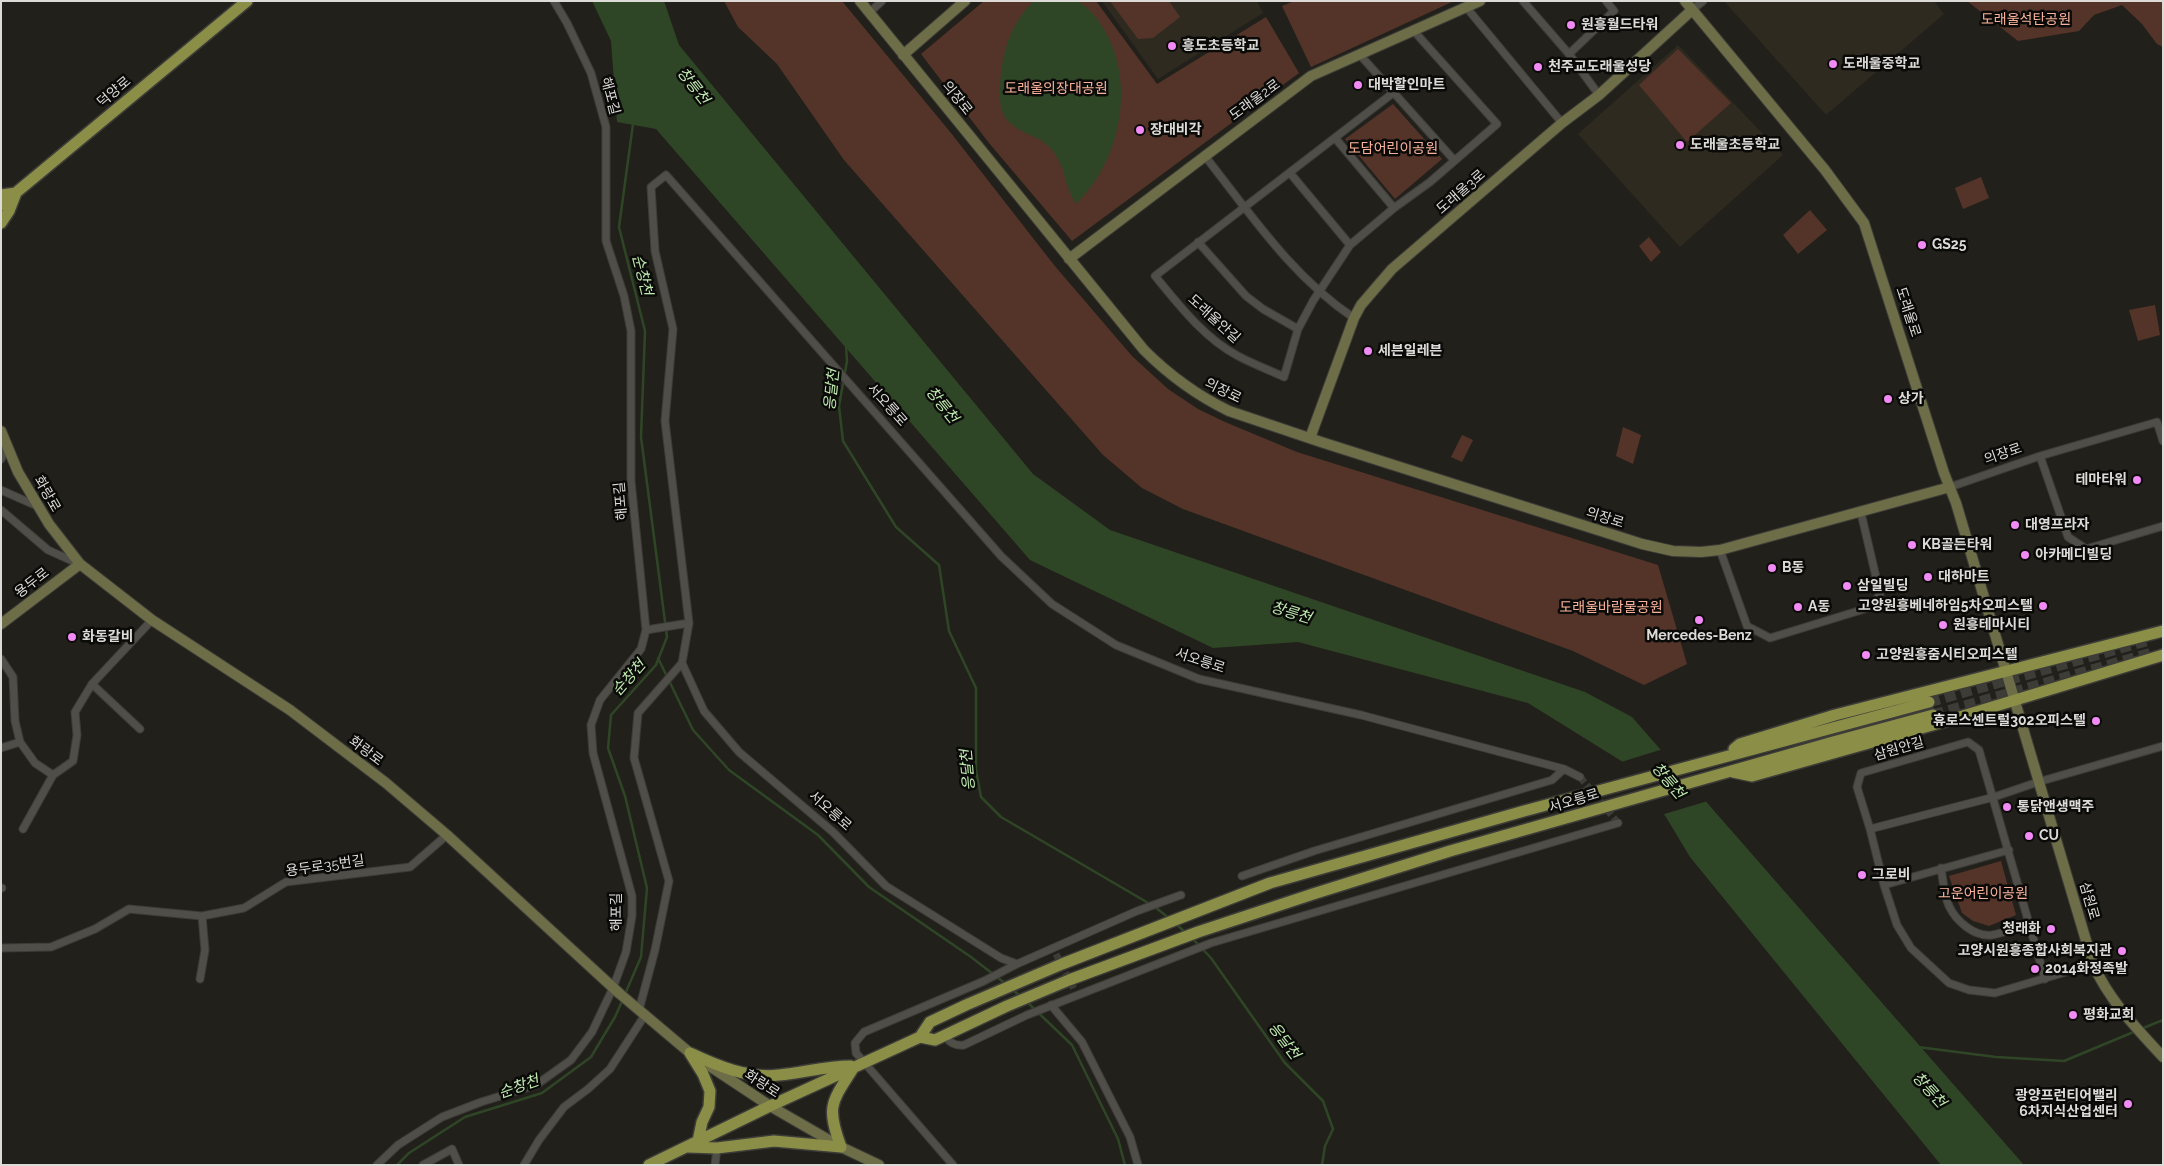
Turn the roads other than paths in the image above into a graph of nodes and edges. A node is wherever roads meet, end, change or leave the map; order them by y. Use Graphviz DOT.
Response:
graph roads {
  1 [pos="247,1"];
  2 [pos="554,1"];
  3 [pos="860,1"];
  4 [pos="882,1"];
  5 [pos="964,1"];
  6 [pos="1480,1"];
  7 [pos="1523,1"];
  8 [pos="1606,1"];
  9 [pos="1685,1"];
  10 [pos="1703,1"];
  11 [pos="1466,7"];
  12 [pos="1692,10"];
  13 [pos="870,12"];
  14 [pos="1413,30"];
  15 [pos="1569,54"];
  16 [pos="903,55"];
  17 [pos="1360,55"];
  18 [pos="1393,93"];
  19 [pos="1599,95"];
  20 [pos="1562,123"];
  21 [pos="1335,138"];
  22 [pos="1204,155"];
  23 [pos="1454,160"];
  24 [pos="1290,173"];
  25 [pos="16,193"];
  26 [pos="1,194"];
  27 [pos="1,205"];
  28 [pos="1243,206"];
  29 [pos="1394,208"];
  30 [pos="1,223"];
  31 [pos="1198,242"];
  32 [pos="1350,245"];
  33 [pos="1069,259"];
  34 [pos="1319,291"];
  35 [pos="1354,318"];
  36 [pos="1298,329"];
  37 [pos="1,431"];
  38 [pos="1310,438"];
  39 [pos="2163,441"];
  40 [pos="7,446"];
  41 [pos="2040,456"];
  42 [pos="1,459"];
  43 [pos="1950,487"];
  44 [pos="1,490"];
  45 [pos="38,506"];
  46 [pos="1,510"];
  47 [pos="1861,512"];
  48 [pos="2163,526"];
  49 [pos="1720,550"];
  50 [pos="80,564"];
  51 [pos="152,620"];
  52 [pos="689,623"];
  53 [pos="1,624"];
  54 [pos="649,629"];
  55 [pos="2163,631"];
  56 [pos="2163,655"];
  57 [pos="1,659"];
  58 [pos="680,665"];
  59 [pos="2009,677"];
  60 [pos="92,684"];
  61 [pos="2014,700"];
  62 [pos="1929,702"];
  63 [pos="1933,715"];
  64 [pos="140,729"];
  65 [pos="20,742"];
  66 [pos="2163,746"];
  67 [pos="1,748"];
  68 [pos="1720,757"];
  69 [pos="1564,769"];
  70 [pos="1730,772"];
  71 [pos="53,775"];
  72 [pos="1580,777"];
  73 [pos="2038,782"];
  74 [pos="1994,797"];
  75 [pos="1618,823"];
  76 [pos="23,829"];
  77 [pos="1870,829"];
  78 [pos="447,835"];
  79 [pos="2009,850"];
  80 [pos="1941,868"];
  81 [pos="1242,876"];
  82 [pos="1884,885"];
  83 [pos="1181,896"];
  84 [pos="202,916"];
  85 [pos="2029,923"];
  86 [pos="1,948"];
  87 [pos="1017,964"];
  88 [pos="2093,964"];
  89 [pos="200,979"];
  90 [pos="2044,979"];
  91 [pos="617,991"];
  92 [pos="1048,1006"];
  93 [pos="642,1013"];
  94 [pos="944,1036"];
  95 [pos="920,1037"];
  96 [pos="690,1053"];
  97 [pos="2163,1056"];
  98 [pos="859,1064"];
  99 [pos="770,1106"];
  100 [pos="698,1141"];
  101 [pos="686,1146"];
  102 [pos="841,1147"];
  103 [pos="716,1148"];
  104 [pos="377,1165"];
  105 [pos="423,1165"];
  106 [pos="459,1165"];
  107 [pos="524,1165"];
  108 [pos="649,1165"];
  109 [pos="715,1165"];
  110 [pos="879,1165"];
  111 [pos="953,1165"];
  112 [pos="1138,1165"];
  1 -- 25 [label="main road, 덕양로"];
  2 -- 54 [label="street, 해포길"];
  3 -- 13 [label="street, 의장로"];
  4 -- 13 [label="street"];
  5 -- 16 [label="street"];
  6 -- 11 [label="street, 도래울2로"];
  7 -- 15 [label="street"];
  8 -- 15 [label="street"];
  9 -- 12 [label="street, 도래울로"];
  10 -- 12 [label="street"];
  11 -- 14 [label="street, 도래울2로"];
  11 -- 20 [label="street"];
  12 -- 19 [label="street, 도래울3로"];
  12 -- 43 [label="street, 도래울로"];
  13 -- 16 [label="street, 의장로"];
  14 -- 17 [label="street, 도래울2로"];
  14 -- 23 [label="street, 도래울안길"];
  15 -- 19 [label="street"];
  16 -- 33 [label="street, 의장로"];
  17 -- 18 [label="street"];
  17 -- 22 [label="street, 도래울2로"];
  18 -- 21 [label="street, 도래울안길"];
  18 -- 23 [label="street"];
  19 -- 20 [label="street, 도래울3로"];
  20 -- 35 [label="street, 도래울3로"];
  21 -- 24 [label="street, 도래울안길"];
  21 -- 29 [label="street"];
  22 -- 28 [label="street"];
  22 -- 33 [label="street, 도래울2로"];
  23 -- 29 [label="street, 도래울안길"];
  24 -- 28 [label="street, 도래울안길"];
  24 -- 32 [label="street"];
  25 -- 26 [label="main road"];
  25 -- 27 [label="main road, 덕양로"];
  25 -- 30 [label="main road"];
  28 -- 31 [label="street, 도래울안길"];
  28 -- 34 [label="street"];
  29 -- 32 [label="street, 도래울안길"];
  31 -- 36 [label="street"];
  31 -- 36 [label="street, 도래울안길"];
  32 -- 34 [label="street, 도래울안길"];
  33 -- 38 [label="street, 의장로"];
  34 -- 35 [label="street"];
  34 -- 36 [label="street, 도래울안길"];
  35 -- 38 [label="street, 도래울3로"];
  37 -- 40 [label="street, 화랑로"];
  38 -- 49 [label="street, 의장로"];
  39 -- 41 [label="street, 의장로"];
  40 -- 42 [label="street"];
  40 -- 45 [label="street, 화랑로"];
  41 -- 43 [label="street, 의장로"];
  41 -- 48 [label="street, 의장로"];
  43 -- 47 [label="street, 의장로"];
  43 -- 59 [label="street, 도래울로"];
  44 -- 45 [label="street"];
  45 -- 50 [label="street, 화랑로"];
  46 -- 50 [label="street, 화랑로"];
  47 -- 49 [label="street, 의장로"];
  47 -- 49 [label="street"];
  50 -- 51 [label="street, 화랑로"];
  50 -- 53 [label="street, 용두로"];
  51 -- 60 [label="street"];
  51 -- 78 [label="street, 화랑로"];
  52 -- 54 [label="street"];
  52 -- 58 [label="street, 서오릉로"];
  52 -- 69 [label="street, 서오릉로"];
  54 -- 91 [label="street, 해포길"];
  55 -- 59 [label="main road"];
  56 -- 61 [label="main road"];
  57 -- 65 [label="street"];
  58 -- 87 [label="street, 서오릉로"];
  58 -- 93 [label="street"];
  59 -- 61 [label="street, 삼원로"];
  59 -- 68 [label="main road"];
  60 -- 64 [label="street"];
  60 -- 71 [label="street"];
  61 -- 70 [label="main road"];
  61 -- 73 [label="street, 삼원로"];
  62 -- 68 [label="main road"];
  63 -- 70 [label="main road"];
  65 -- 67 [label="street"];
  65 -- 71 [label="street"];
  66 -- 73 [label="street"];
  68 -- 95 [label="main road, 서오릉로"];
  69 -- 72 [label="street, 서오릉로"];
  69 -- 81 [label="street"];
  70 -- 94 [label="main road, 서오릉로"];
  71 -- 76 [label="street"];
  73 -- 74 [label="street"];
  73 -- 88 [label="street, 삼원로"];
  74 -- 77 [label="street"];
  74 -- 77 [label="street, 삼원안길"];
  74 -- 79 [label="street, 삼원안길"];
  75 -- 92 [label="street"];
  77 -- 82 [label="street, 삼원안길"];
  78 -- 84 [label="street, 용두로35번길"];
  78 -- 91 [label="street, 화랑로"];
  79 -- 80 [label="street"];
  79 -- 85 [label="street, 삼원안길"];
  80 -- 82 [label="street"];
  80 -- 85 [label="street"];
  82 -- 90 [label="street, 삼원안길"];
  83 -- 87 [label="street"];
  84 -- 86 [label="street, 용두로35번길"];
  84 -- 89 [label="street"];
  85 -- 90 [label="street, 삼원안길"];
  87 -- 98 [label="street"];
  88 -- 90 [label="street, 삼원안길"];
  88 -- 97 [label="street, 삼원로"];
  91 -- 93 [label="street, 화랑로"];
  91 -- 104 [label="street"];
  92 -- 94 [label="street"];
  92 -- 112 [label="street"];
  93 -- 96 [label="street, 화랑로"];
  93 -- 107 [label="street"];
  94 -- 95 [label="main road"];
  95 -- 98 [label="main road"];
  96 -- 98 [label="main road"];
  96 -- 99 [label="street, 화랑로"];
  96 -- 100 [label="main road"];
  98 -- 99 [label="main road"];
  98 -- 102 [label="main road"];
  98 -- 111 [label="street"];
  99 -- 100 [label="main road"];
  99 -- 102 [label="street, 화랑로"];
  100 -- 101 [label="main road"];
  101 -- 103 [label="main road"];
  101 -- 108 [label="main road"];
  102 -- 103 [label="main road"];
  102 -- 110 [label="street, 화랑로"];
  103 -- 109 [label="street"];
  105 -- 106 [label="street"];
}
